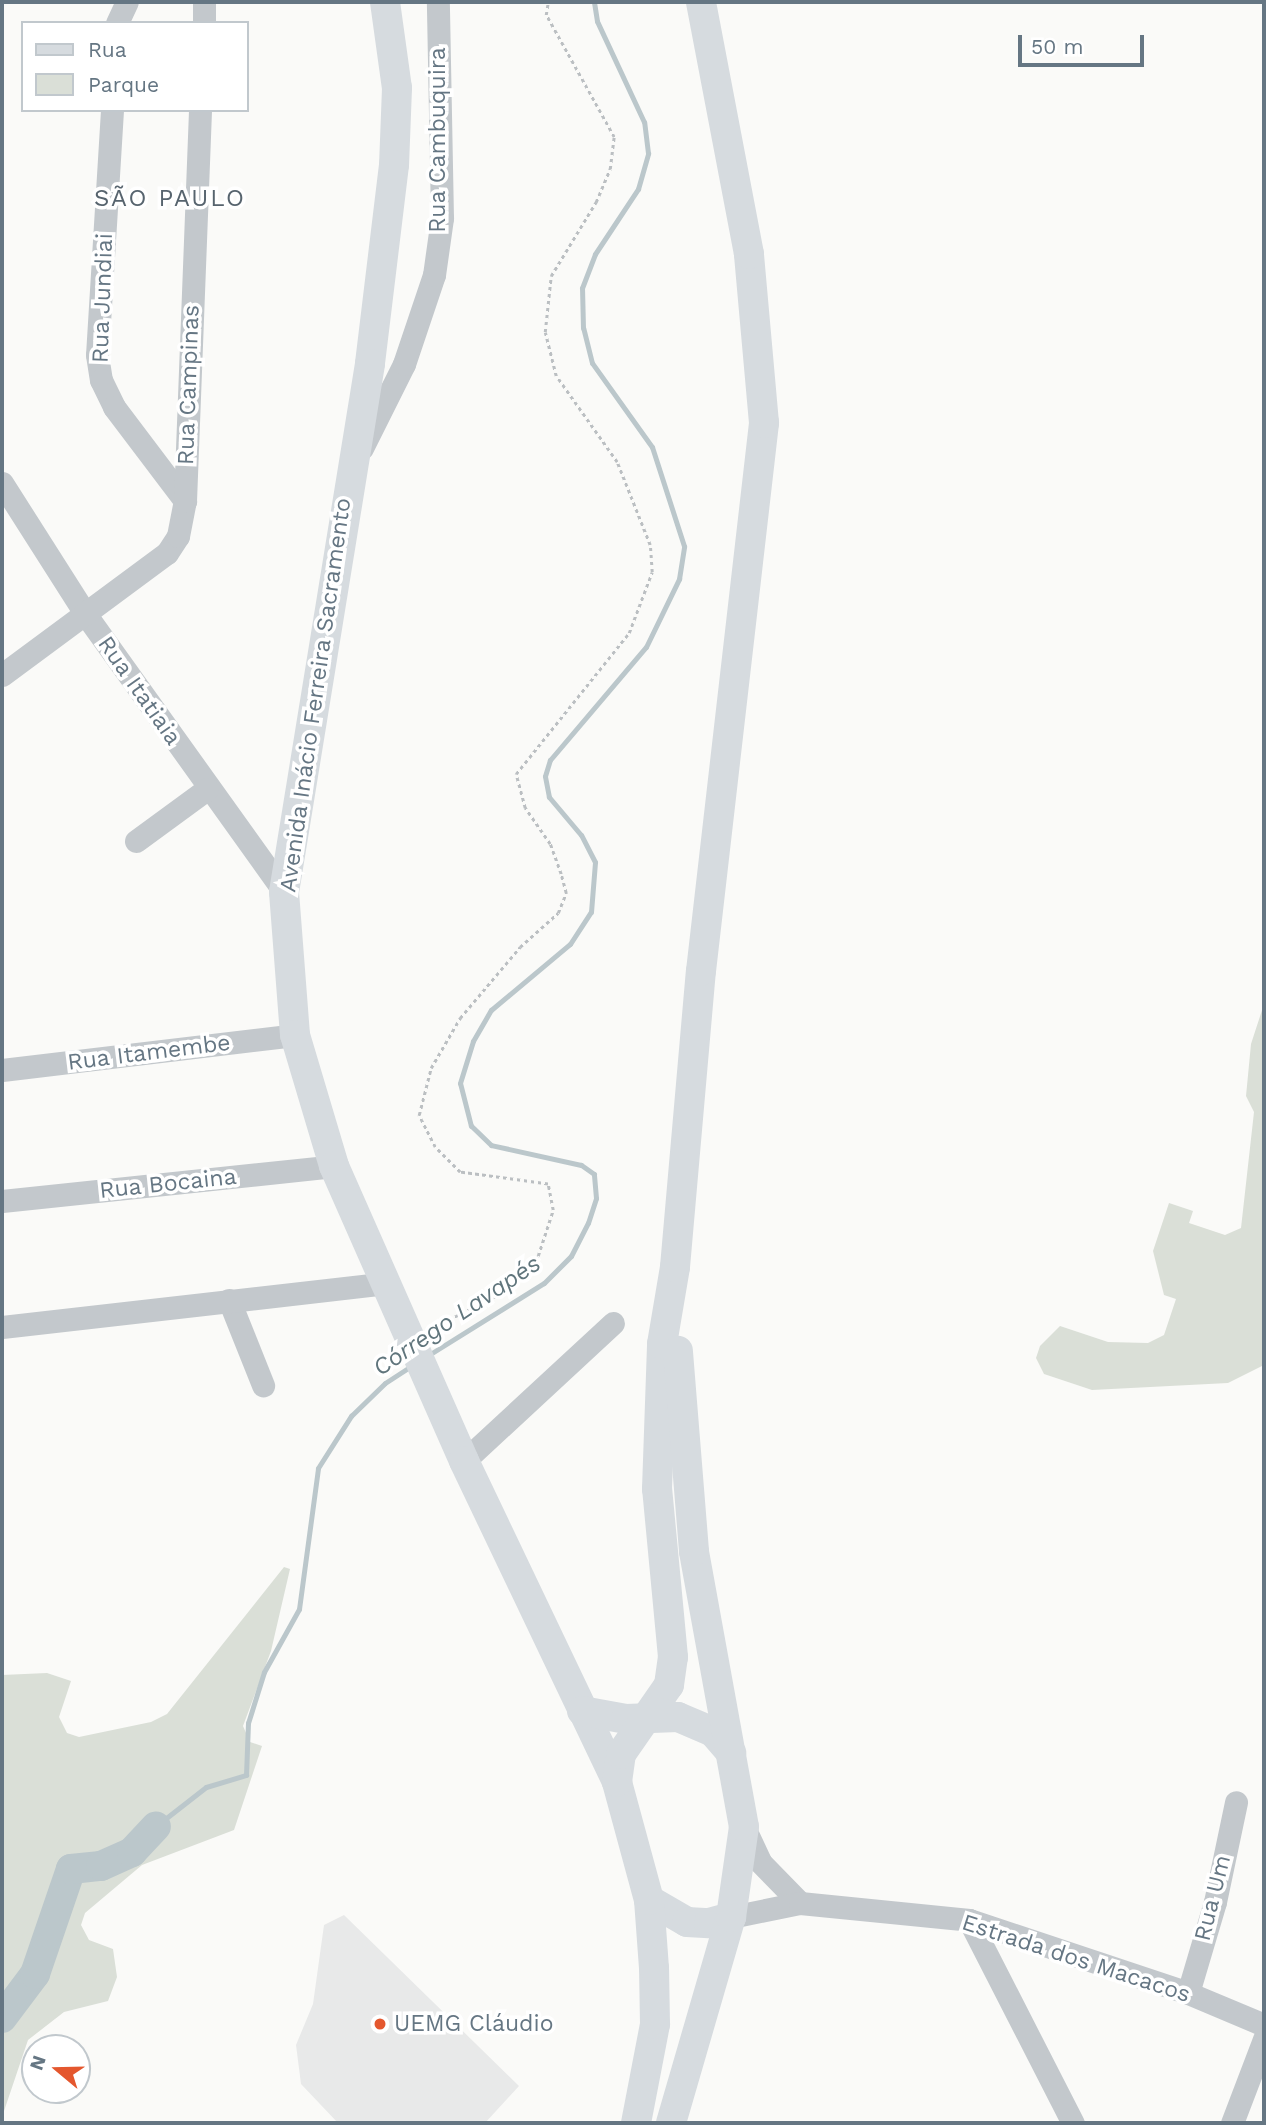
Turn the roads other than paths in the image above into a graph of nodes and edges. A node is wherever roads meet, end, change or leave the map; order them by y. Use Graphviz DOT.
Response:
graph roads {
  1 [pos="127,2"];
  2 [pos="204,2"];
  3 [pos="385,2"];
  4 [pos="438,2"];
  5 [pos="701,2"];
  6 [pos="118,21"];
  7 [pos="204,21"];
  8 [pos="112,112"];
  9 [pos="200,112"];
  10 [pos="370,364"];
  11 [pos="404,364"];
  12 [pos="350,469"];
  13 [pos="2,483"];
  14 [pos="185,501"];
  15 [pos="86,615"];
  16 [pos="2,674"];
  17 [pos="207,789"];
  18 [pos="136,841"];
  19 [pos="284,892"];
  20 [pos="295,1035"];
  21 [pos="2,1070"];
  22 [pos="334,1166"];
  23 [pos="2,1201"];
  24 [pos="675,1267"];
  25 [pos="386,1283"];
  26 [pos="229,1300"];
  27 [pos="613,1323"];
  28 [pos="2,1327"];
  29 [pos="263,1385"];
  30 [pos="464,1461"];
  31 [pos="582,1711"];
  32 [pos="650,1718"];
  33 [pos="732,1752"];
  34 [pos="617,1782"];
  35 [pos="1236,1802"];
  36 [pos="744,1827"];
  37 [pos="649,1900"];
  38 [pos="800,1903"];
  39 [pos="731,1917"];
  40 [pos="969,1920"];
  41 [pos="1188,1993"];
  42 [pos="1264,2025"];
  43 [pos="1264,2039"];
  44 [pos="1077,2122"];
  45 [pos="636,2123"];
  46 [pos="671,2123"];
  47 [pos="1232,2123"];
  1 -- 6 [label="street"];
  2 -- 7 [label="street"];
  3 -- 10 [label="main road, Avenida Inácio Ferreira Sacramento"];
  4 -- 11 [label="street, Rua Cambuquira"];
  5 -- 24 [label="main road"];
  8 -- 14 [label="street, Rua Jundiai"];
  9 -- 14 [label="street, Rua Campinas"];
  10 -- 11 [label="street"];
  10 -- 12 [label="main road, Avenida Inácio Ferreira Sacramento"];
  11 -- 12 [label="street, Rua Cambuquira"];
  12 -- 19 [label="main road, Avenida Inácio Ferreira Sacramento"];
  13 -- 15 [label="street, Rua Itatiaia"];
  14 -- 15 [label="street, Rua Campinas"];
  15 -- 16 [label="street, Rua Campinas"];
  15 -- 17 [label="street, Rua Itatiaia"];
  17 -- 18 [label="street"];
  17 -- 19 [label="street, Rua Itatiaia"];
  19 -- 20 [label="main road, Avenida Inácio Ferreira Sacramento"];
  20 -- 21 [label="street, Rua Itamembe"];
  20 -- 22 [label="main road, Avenida Inácio Ferreira Sacramento"];
  22 -- 23 [label="street, Rua Bocaina"];
  22 -- 25 [label="main road, Avenida Inácio Ferreira Sacramento"];
  24 -- 32 [label="main road"];
  24 -- 33 [label="main road"];
  25 -- 26 [label="street"];
  25 -- 30 [label="main road, Avenida Inácio Ferreira Sacramento"];
  26 -- 28 [label="street"];
  26 -- 29 [label="street"];
  27 -- 30 [label="street"];
  30 -- 31 [label="main road, Avenida Inácio Ferreira Sacramento"];
  31 -- 32 [label="main road"];
  31 -- 34 [label="main road, Avenida Inácio Ferreira Sacramento"];
  32 -- 33 [label="main road"];
  32 -- 34 [label="main road"];
  33 -- 36 [label="main road"];
  34 -- 37 [label="main road, Avenida Inácio Ferreira Sacramento"];
  35 -- 41 [label="street, Rua Um"];
  36 -- 38 [label="street"];
  36 -- 39 [label="main road"];
  37 -- 39 [label="main road"];
  37 -- 45 [label="main road, Avenida Inácio Ferreira Sacramento"];
  38 -- 39 [label="street, Estrada dos Macacos"];
  38 -- 40 [label="street, Estrada dos Macacos"];
  39 -- 46 [label="main road"];
  40 -- 41 [label="street, Estrada dos Macacos"];
  40 -- 44 [label="street"];
  41 -- 42 [label="street, Estrada dos Macacos"];
  43 -- 47 [label="street"];
}
